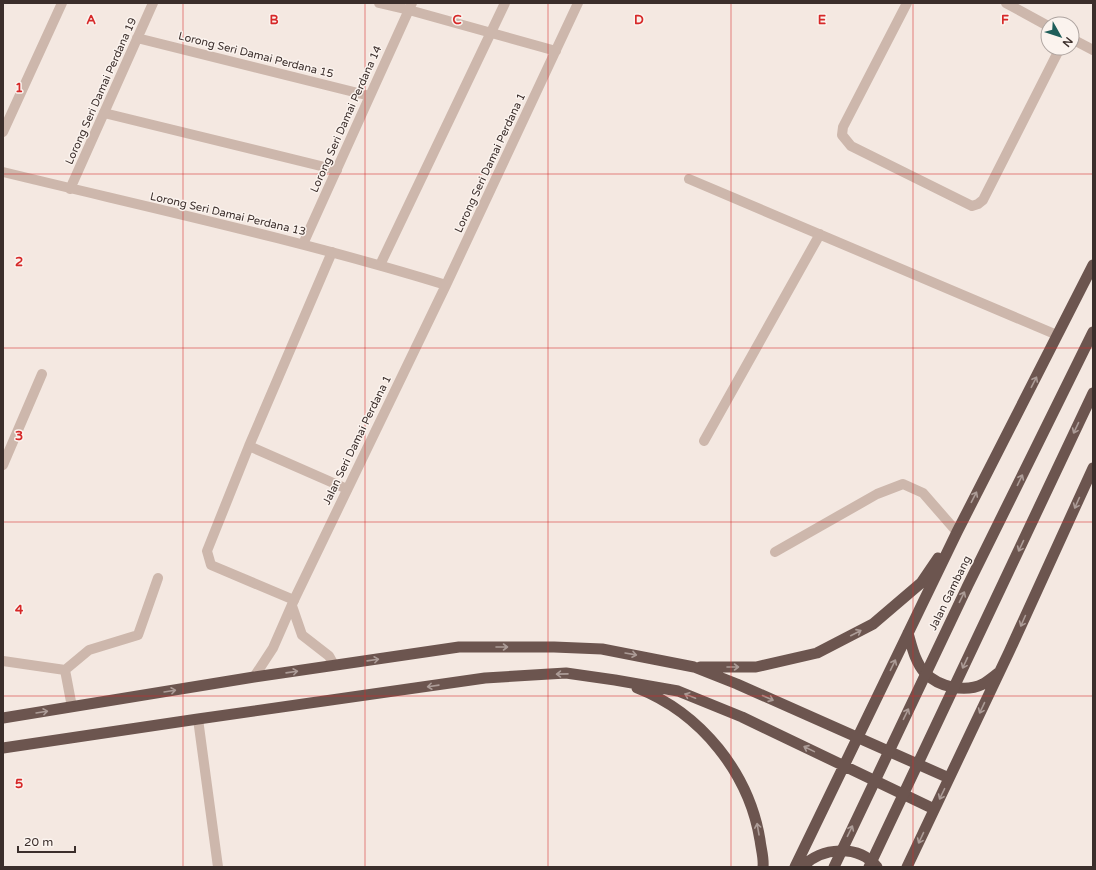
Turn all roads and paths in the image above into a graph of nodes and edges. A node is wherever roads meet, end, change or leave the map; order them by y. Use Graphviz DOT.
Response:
graph roads {
  1 [pos="62,3"];
  2 [pos="153,3"];
  3 [pos="379,3"];
  4 [pos="505,3"];
  5 [pos="578,3"];
  6 [pos="907,3"];
  7 [pos="1006,3"];
  8 [pos="410,7"];
  9 [pos="1040,22"];
  10 [pos="490,33"];
  11 [pos="137,38"];
  12 [pos="1080,43"];
  13 [pos="1093,50"];
  14 [pos="556,51"];
  15 [pos="1056,56"];
  16 [pos="370,96"];
  17 [pos="104,113"];
  18 [pos="3,132"];
  19 [pos="337,170"];
  20 [pos="3,172"];
  21 [pos="689,178"];
  22 [pos="70,189"];
  23 [pos="820,234"];
  24 [pos="303,244"];
  25 [pos="332,252"];
  26 [pos="380,265"];
  27 [pos="1093,265"];
  28 [pos="446,285"];
  29 [pos="1093,332"];
  30 [pos="1058,335"];
  31 [pos="42,374"];
  32 [pos="1093,393"];
  33 [pos="704,441"];
  34 [pos="249,446"];
  35 [pos="3,465"];
  36 [pos="1092,471"];
  37 [pos="347,489"];
  38 [pos="957,532"];
  39 [pos="775,552"];
  40 [pos="158,578"];
  41 [pos="293,603"];
  42 [pos="908,633"];
  43 [pos="3,661"];
  44 [pos="334,665"];
  45 [pos="694,667"];
  46 [pos="65,670"];
  47 [pos="999,673"];
  48 [pos="254,677"];
  49 [pos="615,680"];
  50 [pos="72,707"];
  51 [pos="3,718"];
  52 [pos="198,719"];
  53 [pos="858,738"];
  54 [pos="3,748"];
  55 [pos="844,766"];
  56 [pos="949,778"];
  57 [pos="934,809"];
  58 [pos="218,867"];
  59 [pos="764,867"];
  60 [pos="795,867"];
  61 [pos="802,867"];
  62 [pos="834,867"];
  63 [pos="870,867"];
  64 [pos="876,867"];
  65 [pos="907,867"];
  1 -- 18 [label="street"];
  2 -- 11 [label="street, Lorong Seri Damai Perdana 19"];
  3 -- 8 [label="street"];
  4 -- 10 [label="street"];
  5 -- 14 [label="street"];
  6 -- 15 [label="street"];
  7 -- 9 [label="street"];
  8 -- 10 [label="street"];
  8 -- 16 [label="street, Lorong Seri Damai Perdana 14"];
  10 -- 14 [label="street"];
  10 -- 26 [label="street"];
  11 -- 16 [label="street, Lorong Seri Damai Perdana 15"];
  11 -- 17 [label="street, Lorong Seri Damai Perdana 19"];
  12 -- 13 [label="street"];
  14 -- 28 [label="street, Lorong Seri Damai Perdana 1"];
  16 -- 19 [label="street, Lorong Seri Damai Perdana 14"];
  17 -- 19 [label="street"];
  17 -- 22 [label="street, Lorong Seri Damai Perdana 19"];
  19 -- 24 [label="street, Lorong Seri Damai Perdana 14"];
  20 -- 22 [label="street, Lorong Seri Damai Perdana 13"];
  21 -- 23 [label="street"];
  22 -- 24 [label="street, Lorong Seri Damai Perdana 13"];
  23 -- 30 [label="street"];
  23 -- 33 [label="street"];
  24 -- 25 [label="street, Lorong Seri Damai Perdana 13"];
  25 -- 26 [label="street, Lorong Seri Damai Perdana 13"];
  25 -- 34 [label="street"];
  26 -- 28 [label="street, Lorong Seri Damai Perdana 13"];
  27 -- 30 [label="highway"];
  28 -- 37 [label="street, Jalan Seri Damai Perdana 1"];
  62 -- 29 [label="highway, Jalan Gambang, one-way, bridge"];
  38 -- 30 [label="highway, one-way"];
  31 -- 35 [label="street"];
  32 -- 63 [label="highway, one-way, bridge"];
  34 -- 37 [label="street"];
  34 -- 41 [label="street"];
  36 -- 47 [label="highway, one-way"];
  37 -- 41 [label="street, Jalan Seri Damai Perdana 1"];
  38 -- 39 [label="street"];
  38 -- 42 [label="highway"];
  45 -- 38 [label="highway, one-way"];
  40 -- 46 [label="street"];
  41 -- 44 [label="street"];
  41 -- 48 [label="street, Jalan Seri Damai Perdana 1"];
  42 -- 47 [label="highway"];
  53 -- 42 [label="highway, one-way"];
  43 -- 46 [label="street"];
  44 -- 45 [label="highway, one-way"];
  48 -- 44 [label="highway, one-way"];
  45 -- 53 [label="highway, one-way"];
  46 -- 50 [label="street"];
  47 -- 56 [label="highway, one-way"];
  50 -- 48 [label="highway, one-way"];
  49 -- 52 [label="highway, one-way"];
  55 -- 49 [label="highway, one-way"];
  59 -- 49 [label="highway, one-way"];
  51 -- 50 [label="highway, one-way"];
  52 -- 54 [label="highway"];
  52 -- 58 [label="street"];
  53 -- 55 [label="highway"];
  53 -- 56 [label="highway"];
  55 -- 57 [label="highway"];
  55 -- 60 [label="highway"];
  56 -- 57 [label="highway, one-way"];
  57 -- 65 [label="highway, one-way"];
  61 -- 64 [label="highway"];
}
